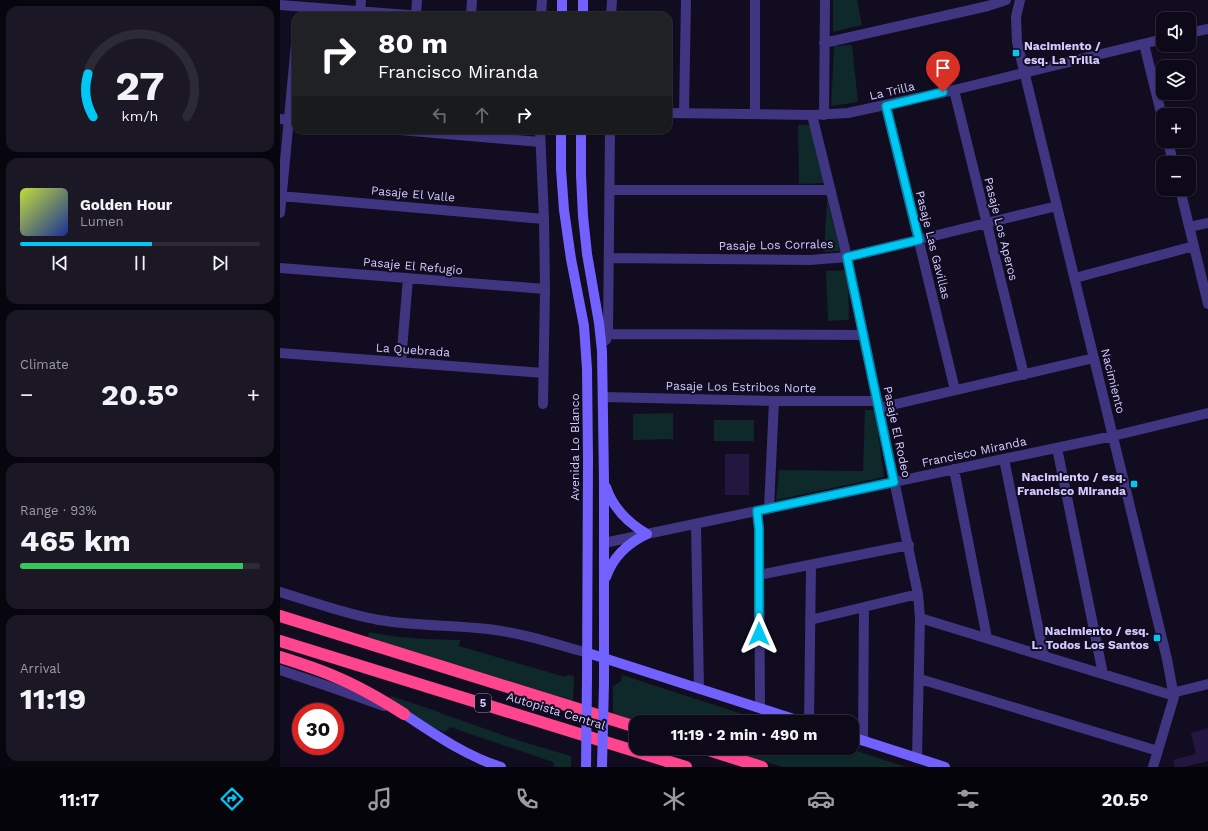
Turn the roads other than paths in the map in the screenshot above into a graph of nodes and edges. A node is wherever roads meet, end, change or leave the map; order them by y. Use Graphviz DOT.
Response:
graph roads {
  1 [pos="361,0"];
  2 [pos="417,0"];
  3 [pos="472,0"];
  4 [pos="542,0"];
  5 [pos="562,0"];
  6 [pos="583,0"];
  7 [pos="612,0"];
  8 [pos="686,0"];
  9 [pos="755,0"];
  10 [pos="825,0"];
  11 [pos="1006,0"];
  12 [pos="1020,0"];
  13 [pos="987,3"];
  14 [pos="280,5"];
  15 [pos="299,7"];
  16 [pos="343,12"];
  17 [pos="360,12"];
  18 [pos="416,12"];
  19 [pos="471,12"];
  20 [pos="541,12"];
  21 [pos="562,12"];
  22 [pos="583,12"];
  23 [pos="611,12"];
  24 [pos="1208,29"];
  25 [pos="1196,32"];
  26 [pos="1156,41"];
  27 [pos="824,43"];
  28 [pos="1144,44"];
  29 [pos="1025,72"];
  30 [pos="292,82"];
  31 [pos="954,90"];
  32 [pos="886,106"];
  33 [pos="1160,108"];
  34 [pos="672,113"];
  35 [pos="684,113"];
  36 [pos="755,114"];
  37 [pos="824,115"];
  38 [pos="812,116"];
  39 [pos="288,120"];
  40 [pos="447,134"];
  41 [pos="540,134"];
  42 [pos="561,134"];
  43 [pos="582,134"];
  44 [pos="610,134"];
  45 [pos="540,142"];
  46 [pos="610,190"];
  47 [pos="831,190"];
  48 [pos="281,196"];
  49 [pos="1182,196"];
  50 [pos="1058,206"];
  51 [pos="280,213"];
  52 [pos="544,219"];
  53 [pos="986,223"];
  54 [pos="1208,223"];
  55 [pos="1189,228"];
  56 [pos="919,240"];
  57 [pos="1194,246"];
  58 [pos="847,257"];
  59 [pos="609,258"];
  60 [pos="280,268"];
  61 [pos="408,278"];
  62 [pos="1075,278"];
  63 [pos="545,289"];
  64 [pos="1208,304"];
  65 [pos="608,334"];
  66 [pos="864,335"];
  67 [pos="602,351"];
  68 [pos="280,353"];
  69 [pos="1094,358"];
  70 [pos="401,362"];
  71 [pos="543,374"];
  72 [pos="1024,375"];
  73 [pos="955,390"];
  74 [pos="604,397"];
  75 [pos="774,401"];
  76 [pos="542,404"];
  77 [pos="879,404"];
  78 [pos="1208,413"];
  79 [pos="1113,436"];
  80 [pos="1057,448"];
  81 [pos="1004,459"];
  82 [pos="954,469"];
  83 [pos="604,481"];
  84 [pos="894,482"];
  85 [pos="769,508"];
  86 [pos="757,511"];
  87 [pos="696,524"];
  88 [pos="647,534"];
  89 [pos="604,543"];
  90 [pos="908,545"];
  91 [pos="588,556"];
  92 [pos="811,565"];
  93 [pos="759,575"];
  94 [pos="604,583"];
  95 [pos="280,592"];
  96 [pos="918,594"];
  97 [pos="864,607"];
  98 [pos="280,616"];
  99 [pos="920,618"];
  100 [pos="810,620"];
  101 [pos="987,638"];
  102 [pos="280,641"];
  103 [pos="588,653"];
  104 [pos="1044,656"];
  105 [pos="280,657"];
  106 [pos="604,658"];
  107 [pos="280,670"];
  108 [pos="1103,674"];
  109 [pos="920,679"];
  110 [pos="1208,684"];
  111 [pos="699,689"];
  112 [pos="1174,692"];
  113 [pos="760,708"];
  114 [pos="404,714"];
  115 [pos="782,715"];
  116 [pos="809,715"];
  117 [pos="629,725"];
  118 [pos="859,740"];
  119 [pos="863,741"];
  120 [pos="1158,752"];
  121 [pos="724,755"];
  122 [pos="916,758"];
  123 [pos="501,767"];
  124 [pos="586,767"];
  125 [pos="602,767"];
  126 [pos="686,767"];
  127 [pos="762,767"];
  128 [pos="945,767"];
  129 [pos="1153,767"];
  1 -- 17 [label="street"];
  2 -- 18 [label="street"];
  3 -- 19 [label="street"];
  4 -- 20 [label="street"];
  5 -- 21 [label="main road"];
  6 -- 22 [label="main road"];
  7 -- 23 [label="street"];
  8 -- 35 [label="street"];
  9 -- 36 [label="street"];
  10 -- 27 [label="street"];
  11 -- 13 [label="street"];
  12 -- 29 [label="street, Nacimiento"];
  13 -- 27 [label="street"];
  14 -- 15 [label="street"];
  15 -- 16 [label="street"];
  24 -- 25 [label="street"];
  26 -- 28 [label="street, La Trilla"];
  27 -- 37 [label="street"];
  28 -- 29 [label="street, La Trilla"];
  28 -- 33 [label="street"];
  29 -- 31 [label="street, La Trilla"];
  29 -- 50 [label="street, Nacimiento"];
  30 -- 39 [label="street"];
  31 -- 32 [label="street, La Trilla"];
  31 -- 53 [label="street, Pasaje Los Aperos"];
  32 -- 37 [label="street, La Trilla"];
  32 -- 56 [label="street, Pasaje Las Gavillas"];
  34 -- 35 [label="street, La Trilla"];
  35 -- 36 [label="street, La Trilla"];
  36 -- 38 [label="street, La Trilla"];
  37 -- 38 [label="street, La Trilla"];
  38 -- 47 [label="street, Pasaje El Rodeo"];
  39 -- 48 [label="street"];
  40 -- 45 [label="street"];
  41 -- 45 [label="street"];
  42 -- 91 [label="main road, Avenida Lo Blanco"];
  43 -- 67 [label="main road"];
  44 -- 46 [label="street"];
  45 -- 52 [label="street"];
  46 -- 47 [label="street"];
  46 -- 59 [label="street"];
  47 -- 58 [label="street, Pasaje El Rodeo"];
  48 -- 51 [label="street"];
  48 -- 52 [label="street, Pasaje El Valle"];
  49 -- 55 [label="street"];
  50 -- 53 [label="street, Pasaje Los Corrales"];
  50 -- 62 [label="street, Nacimiento"];
  52 -- 63 [label="street"];
  53 -- 56 [label="street, Pasaje Los Corrales"];
  53 -- 72 [label="street, Pasaje Los Aperos"];
  54 -- 55 [label="street"];
  55 -- 57 [label="street"];
  56 -- 58 [label="street, Pasaje Los Corrales"];
  56 -- 73 [label="street, Pasaje Las Gavillas"];
  57 -- 62 [label="street"];
  57 -- 64 [label="street"];
  58 -- 59 [label="street, Pasaje Los Corrales"];
  58 -- 66 [label="street, Pasaje El Rodeo"];
  59 -- 65 [label="street"];
  60 -- 61 [label="street, Pasaje El Refugio"];
  61 -- 63 [label="street, Pasaje El Refugio"];
  61 -- 70 [label="street"];
  62 -- 69 [label="street, Nacimiento"];
  63 -- 71 [label="street"];
  65 -- 66 [label="street"];
  65 -- 67 [label="street"];
  66 -- 77 [label="street, Pasaje El Rodeo"];
  67 -- 74 [label="main road"];
  68 -- 70 [label="street, La Quebrada"];
  69 -- 72 [label="street, Pasaje Los Estribos Norte"];
  69 -- 79 [label="street, Nacimiento"];
  70 -- 71 [label="street, La Quebrada"];
  71 -- 76 [label="street"];
  72 -- 73 [label="street, Pasaje Los Estribos Norte"];
  73 -- 77 [label="street, Pasaje Los Estribos Norte"];
  74 -- 75 [label="street, Pasaje Los Estribos Norte"];
  74 -- 83 [label="main road"];
  75 -- 77 [label="street, Pasaje Los Estribos Norte"];
  75 -- 85 [label="street"];
  77 -- 84 [label="street, Pasaje El Rodeo"];
  78 -- 79 [label="street, Francisco Miranda"];
  79 -- 80 [label="street, Francisco Miranda"];
  79 -- 112 [label="street, Nacimiento"];
  80 -- 81 [label="street, Francisco Miranda"];
  80 -- 108 [label="street"];
  81 -- 82 [label="street, Francisco Miranda"];
  81 -- 104 [label="street"];
  82 -- 84 [label="street, Francisco Miranda"];
  82 -- 101 [label="street"];
  83 -- 88 [label="main road"];
  83 -- 89 [label="main road"];
  84 -- 85 [label="street, Francisco Miranda"];
  84 -- 90 [label="street, Pasaje El Rodeo"];
  85 -- 86 [label="street, Francisco Miranda"];
  86 -- 87 [label="street, Francisco Miranda"];
  86 -- 93 [label="street"];
  87 -- 88 [label="street, Francisco Miranda"];
  87 -- 111 [label="street"];
  88 -- 89 [label="street, Francisco Miranda"];
  88 -- 94 [label="main road"];
  89 -- 91 [label="main road"];
  89 -- 94 [label="main road"];
  90 -- 92 [label="street"];
  90 -- 96 [label="street, Pasaje El Rodeo"];
  91 -- 103 [label="main road, Avenida Lo Blanco"];
  92 -- 93 [label="street"];
  92 -- 100 [label="street"];
  93 -- 113 [label="street"];
  94 -- 106 [label="main road"];
  95 -- 103 [label="street"];
  96 -- 97 [label="street"];
  96 -- 99 [label="street, Pasaje El Rodeo"];
  97 -- 100 [label="street"];
  97 -- 119 [label="street"];
  98 -- 117 [label="highway, Autopista Central / 5"];
  99 -- 101 [label="street"];
  99 -- 109 [label="street, Pasaje El Rodeo"];
  100 -- 116 [label="street"];
  101 -- 104 [label="street"];
  102 -- 126 [label="highway, Autopista Central / 5"];
  103 -- 106 [label="main road"];
  103 -- 124 [label="main road, Avenida Lo Blanco, bridge"];
  104 -- 108 [label="street"];
  105 -- 114 [label="highway"];
  106 -- 111 [label="main road"];
  106 -- 125 [label="main road, bridge"];
  107 -- 114 [label="street"];
  108 -- 112 [label="street"];
  109 -- 120 [label="street"];
  109 -- 122 [label="street, Pasaje El Rodeo"];
  110 -- 112 [label="street"];
  111 -- 113 [label="main road"];
  112 -- 120 [label="street, Nacimiento"];
  113 -- 115 [label="main road"];
  114 -- 123 [label="main road"];
  118 -- 119 [label="main road"];
  119 -- 122 [label="main road"];
  120 -- 129 [label="street, Nacimiento"];
  121 -- 127 [label="highway"];
  122 -- 128 [label="main road"];
}
